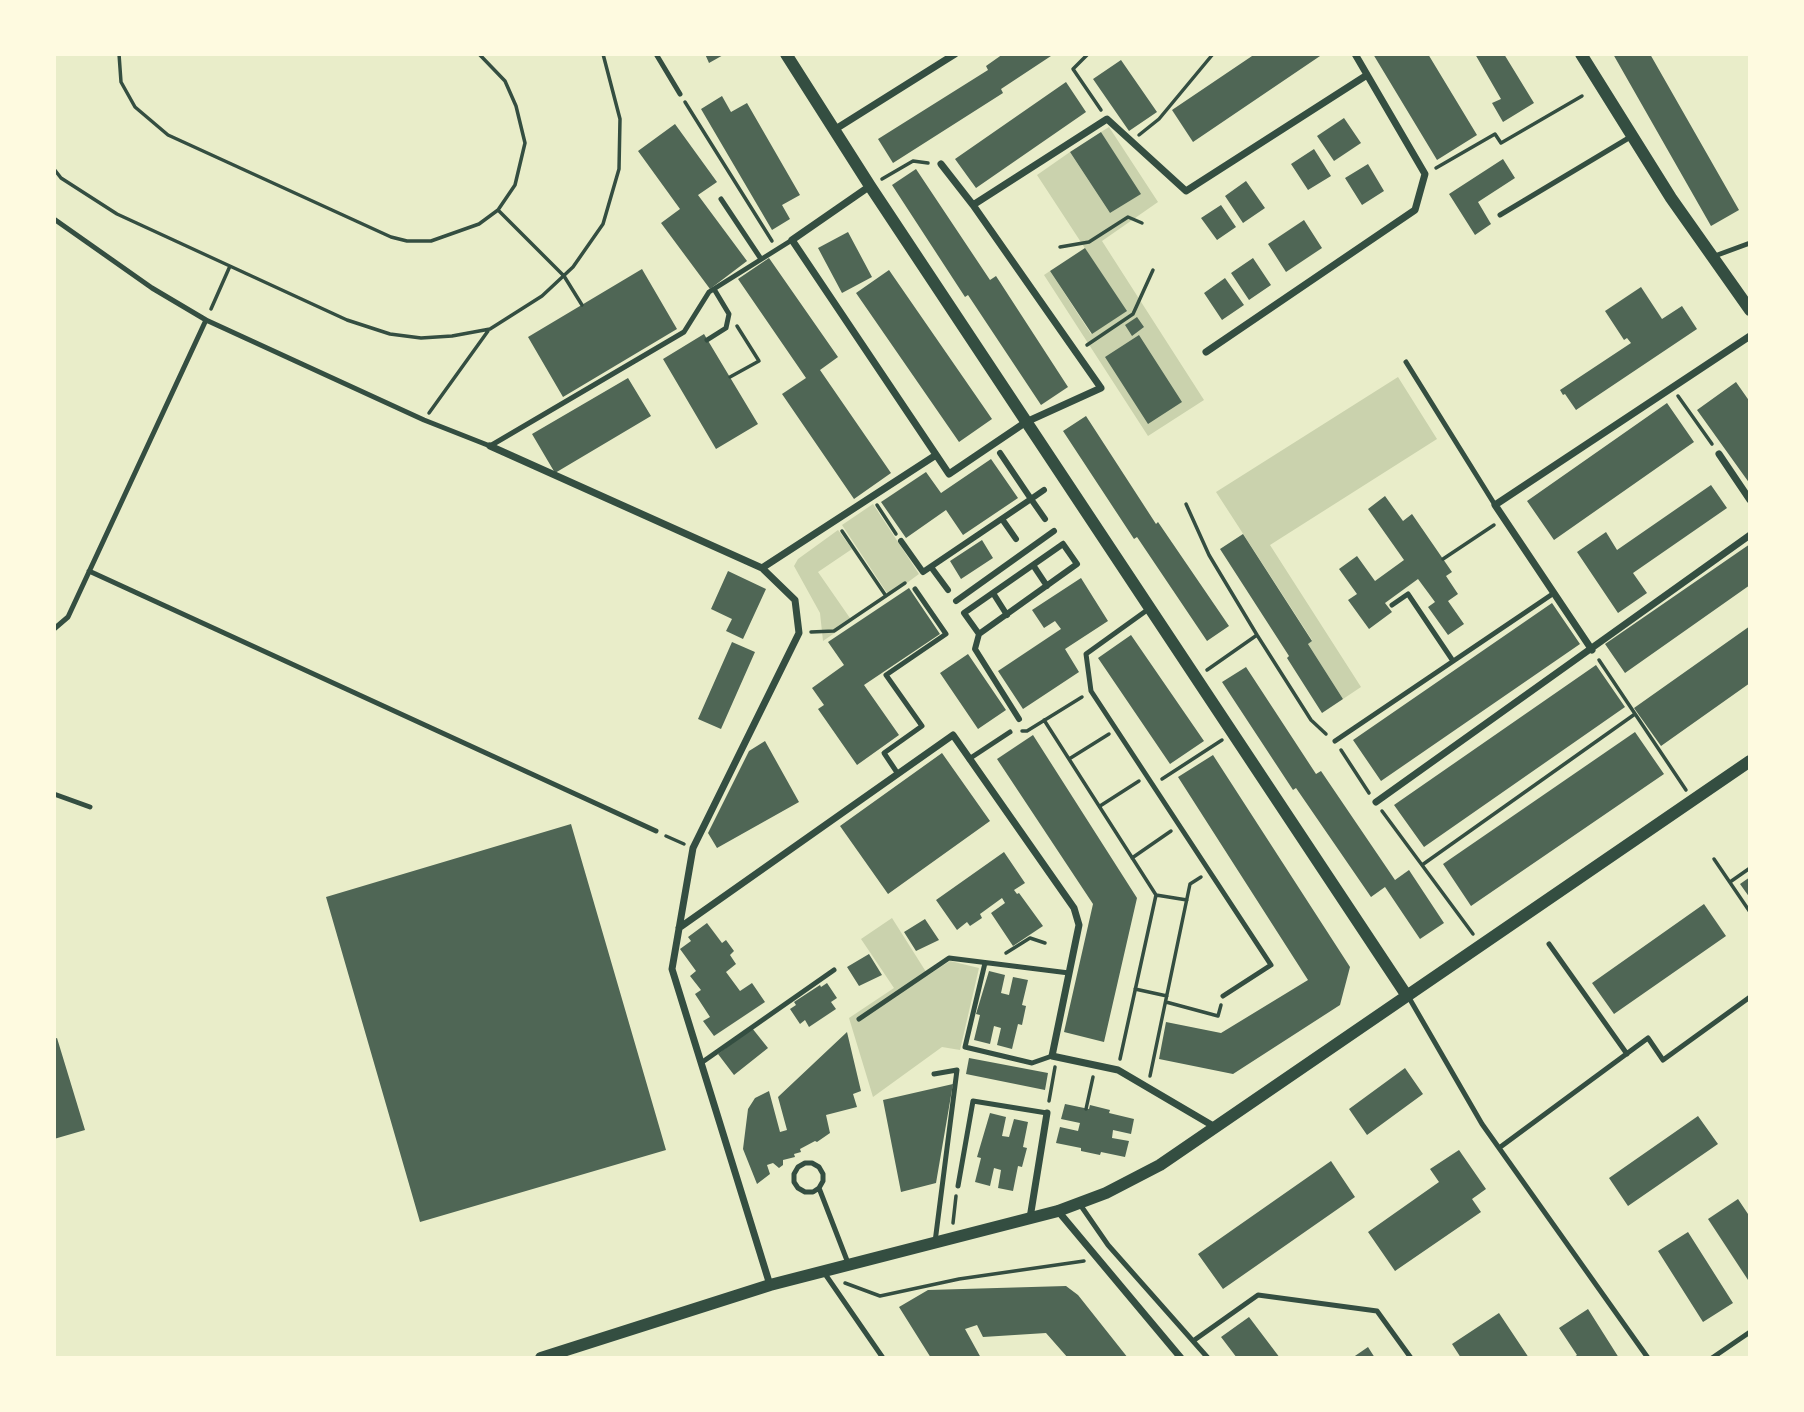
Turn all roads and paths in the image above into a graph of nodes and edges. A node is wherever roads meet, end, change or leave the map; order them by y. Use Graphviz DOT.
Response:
graph roads {
  1 [pos="119,54"];
  2 [pos="479,54"];
  3 [pos="603,54"];
  4 [pos="656,54"];
  5 [pos="786,54"];
  6 [pos="955,54"];
  7 [pos="1088,54"];
  8 [pos="1213,54"];
  9 [pos="1355,54"];
  10 [pos="1581,54"];
  11 [pos="1367,75"];
  12 [pos="680,94"];
  13 [pos="1582,96"];
  14 [pos="690,109"];
  15 [pos="1107,119"];
  16 [pos="834,130"];
  17 [pos="1632,136"];
  18 [pos="1130,141"];
  19 [pos="941,164"];
  20 [pos="54,169"];
  21 [pos="1425,174"];
  22 [pos="875,184"];
  23 [pos="721,199"];
  24 [pos="974,205"];
  25 [pos="498,210"];
  26 [pos="1500,215"];
  27 [pos="54,219"];
  28 [pos="1142,223"];
  29 [pos="792,240"];
  30 [pos="1750,243"];
  31 [pos="1060,247"];
  32 [pos="776,249"];
  33 [pos="1712,257"];
  34 [pos="761,259"];
  35 [pos="230,266"];
  36 [pos="1153,270"];
  37 [pos="564,276"];
  38 [pos="714,289"];
  39 [pos="582,305"];
  40 [pos="1750,310"];
  41 [pos="729,314"];
  42 [pos="206,320"];
  43 [pos="490,329"];
  44 [pos="1750,336"];
  45 [pos="707,340"];
  46 [pos="1206,352"];
  47 [pos="1076,353"];
  48 [pos="1406,362"];
  49 [pos="730,377"];
  50 [pos="1672,388"];
  51 [pos="424,421"];
  52 [pos="1026,422"];
  53 [pos="490,446"];
  54 [pos="1000,453"];
  55 [pos="1719,454"];
  56 [pos="936,455"];
  57 [pos="1044,490"];
  58 [pos="871,496"];
  59 [pos="1031,499"];
  60 [pos="1750,500"];
  61 [pos="1186,504"];
  62 [pos="1496,505"];
  63 [pos="1504,518"];
  64 [pos="1002,519"];
  65 [pos="1045,519"];
  66 [pos="835,521"];
  67 [pos="1054,531"];
  68 [pos="1750,535"];
  69 [pos="1016,539"];
  70 [pos="901,541"];
  71 [pos="1443,559"];
  72 [pos="1033,565"];
  73 [pos="932,567"];
  74 [pos="762,568"];
  75 [pos="89,571"];
  76 [pos="922,572"];
  77 [pos="1047,586"];
  78 [pos="915,589"];
  79 [pos="948,590"];
  80 [pos="993,593"];
  81 [pos="1554,593"];
  82 [pos="886,596"];
  83 [pos="956,601"];
  84 [pos="1392,605"];
  85 [pos="1150,608"];
  86 [pos="1007,615"];
  87 [pos="54,629"];
  88 [pos="799,633"];
  89 [pos="979,634"];
  90 [pos="1257,635"];
  91 [pos="1592,650"];
  92 [pos="1453,661"];
  93 [pos="1204,673"];
  94 [pos="1091,691"];
  95 [pos="1635,715"];
  96 [pos="1019,719"];
  97 [pos="1044,720"];
  98 [pos="1116,730"];
  99 [pos="1010,732"];
  100 [pos="1222,740"];
  101 [pos="1335,741"];
  102 [pos="970,759"];
  103 [pos="1069,759"];
  104 [pos="1750,761"];
  105 [pos="898,774"];
  106 [pos="1147,776"];
  107 [pos="1162,779"];
  108 [pos="1680,782"];
  109 [pos="54,794"];
  110 [pos="1376,802"];
  111 [pos="1100,806"];
  112 [pos="90,807"];
  113 [pos="1179,825"];
  114 [pos="656,831"];
  115 [pos="693,848"];
  116 [pos="1132,858"];
  117 [pos="1714,859"];
  118 [pos="1422,865"];
  119 [pos="1750,868"];
  120 [pos="1209,872"];
  121 [pos="1730,882"];
  122 [pos="1156,895"];
  123 [pos="1187,900"];
  124 [pos="1750,912"];
  125 [pos="679,928"];
  126 [pos="1473,934"];
  127 [pos="1045,943"];
  128 [pos="1549,944"];
  129 [pos="1006,953"];
  130 [pos="985,963"];
  131 [pos="834,970"];
  132 [pos="1069,973"];
  133 [pos="1135,989"];
  134 [pos="1167,996"];
  135 [pos="1223,996"];
  136 [pos="1407,996"];
  137 [pos="1749,999"];
  138 [pos="1166,1002"];
  139 [pos="1218,1016"];
  140 [pos="859,1019"];
  141 [pos="1627,1054"];
  142 [pos="1052,1056"];
  143 [pos="701,1063"];
  144 [pos="1118,1070"];
  145 [pos="934,1074"];
  146 [pos="1054,1074"];
  147 [pos="1093,1078"];
  148 [pos="1148,1087"];
  149 [pos="1051,1092"];
  150 [pos="1086,1109"];
  151 [pos="1047,1113"];
  152 [pos="1216,1127"];
  153 [pos="1499,1149"];
  154 [pos="958,1186"];
  155 [pos="819,1188"];
  156 [pos="1079,1203"];
  157 [pos="1058,1211"];
  158 [pos="1030,1218"];
  159 [pos="952,1225"];
  160 [pos="935,1242"];
  161 [pos="1098,1258"];
  162 [pos="849,1264"];
  163 [pos="823,1271"];
  164 [pos="840,1281"];
  165 [pos="770,1284"];
  166 [pos="1750,1332"];
  167 [pos="1194,1341"];
  168 [pos="541,1358"];
  169 [pos="883,1358"];
  170 [pos="1181,1358"];
  171 [pos="1208,1358"];
  172 [pos="1411,1358"];
  173 [pos="1648,1358"];
  174 [pos="1712,1358"];
  1 -- 25 [label="path"];
  2 -- 25 [label="path"];
  3 -- 37 [label="path"];
  4 -- 12 [label="lane"];
  5 -- 16 [label="street"];
  6 -- 16 [label="street"];
  7 -- 15 [label="path"];
  8 -- 18 [label="path"];
  9 -- 11 [label="street"];
  10 -- 17 [label="street"];
  11 -- 18 [label="street"];
  11 -- 21 [label="street"];
  13 -- 21 [label="path"];
  14 -- 32 [label="path"];
  15 -- 18 [label="street"];
  15 -- 24 [label="street"];
  16 -- 22 [label="street"];
  17 -- 26 [label="lane"];
  17 -- 33 [label="street"];
  19 -- 22 [label="path"];
  19 -- 24 [label="street"];
  20 -- 35 [label="path"];
  21 -- 46 [label="street"];
  22 -- 29 [label="street"];
  22 -- 52 [label="street"];
  23 -- 34 [label="lane"];
  24 -- 47 [label="street"];
  25 -- 37 [label="path"];
  27 -- 42 [label="lane"];
  28 -- 31 [label="path"];
  29 -- 32 [label="lane"];
  29 -- 56 [label="street"];
  30 -- 33 [label="lane"];
  32 -- 34 [label="lane"];
  33 -- 40 [label="street"];
  34 -- 38 [label="lane"];
  35 -- 42 [label="path"];
  35 -- 43 [label="path"];
  36 -- 47 [label="path"];
  37 -- 39 [label="path"];
  37 -- 43 [label="path"];
  38 -- 41 [label="lane"];
  38 -- 53 [label="lane"];
  41 -- 45 [label="lane"];
  41 -- 49 [label="path"];
  42 -- 51 [label="lane"];
  42 -- 75 [label="lane"];
  43 -- 51 [label="path"];
  44 -- 50 [label="street"];
  47 -- 52 [label="street"];
  48 -- 62 [label="lane"];
  50 -- 55 [label="path"];
  50 -- 62 [label="street"];
  51 -- 53 [label="lane"];
  52 -- 56 [label="street"];
  52 -- 85 [label="street"];
  53 -- 74 [label="street"];
  54 -- 59 [label="street"];
  55 -- 60 [label="street"];
  56 -- 58 [label="street"];
  57 -- 59 [label="street"];
  58 -- 66 [label="street"];
  58 -- 70 [label="path"];
  59 -- 64 [label="street"];
  59 -- 65 [label="street"];
  61 -- 90 [label="path"];
  62 -- 63 [label="street"];
  63 -- 71 [label="path"];
  63 -- 81 [label="street"];
  64 -- 69 [label="street"];
  64 -- 73 [label="street"];
  66 -- 74 [label="street"];
  66 -- 82 [label="path"];
  67 -- 83 [label="street"];
  68 -- 91 [label="street"];
  70 -- 76 [label="street"];
  72 -- 77 [label="street"];
  72 -- 77 [label="street"];
  72 -- 80 [label="street"];
  73 -- 76 [label="street"];
  73 -- 79 [label="street"];
  74 -- 88 [label="street"];
  75 -- 87 [label="lane"];
  75 -- 114 [label="lane"];
  76 -- 82 [label="path"];
  77 -- 86 [label="street"];
  78 -- 105 [label="lane"];
  80 -- 86 [label="street"];
  80 -- 89 [label="street"];
  81 -- 91 [label="street"];
  81 -- 92 [label="lane"];
  82 -- 88 [label="path"];
  84 -- 92 [label="lane"];
  85 -- 94 [label="lane"];
  85 -- 136 [label="street"];
  86 -- 89 [label="street"];
  88 -- 115 [label="street"];
  89 -- 96 [label="street"];
  90 -- 93 [label="path"];
  90 -- 101 [label="path"];
  91 -- 95 [label="path"];
  91 -- 110 [label="street"];
  92 -- 101 [label="lane"];
  94 -- 97 [label="path"];
  94 -- 98 [label="lane"];
  95 -- 108 [label="path"];
  95 -- 118 [label="path"];
  97 -- 99 [label="path"];
  97 -- 103 [label="path"];
  98 -- 103 [label="path"];
  98 -- 106 [label="lane"];
  99 -- 102 [label="lane"];
  100 -- 107 [label="path"];
  101 -- 110 [label="path"];
  102 -- 105 [label="street"];
  102 -- 132 [label="street"];
  103 -- 111 [label="path"];
  104 -- 136 [label="street"];
  105 -- 125 [label="street"];
  106 -- 111 [label="path"];
  106 -- 113 [label="lane"];
  109 -- 112 [label="lane"];
  110 -- 118 [label="path"];
  111 -- 116 [label="path"];
  113 -- 116 [label="path"];
  113 -- 120 [label="lane"];
  114 -- 115 [label="path"];
  115 -- 125 [label="street"];
  116 -- 122 [label="path"];
  117 -- 121 [label="path"];
  118 -- 126 [label="path"];
  119 -- 121 [label="path"];
  120 -- 123 [label="path"];
  120 -- 135 [label="lane"];
  121 -- 124 [label="path"];
  122 -- 123 [label="path"];
  122 -- 133 [label="path"];
  123 -- 134 [label="path"];
  125 -- 143 [label="street"];
  127 -- 129 [label="path"];
  128 -- 141 [label="lane"];
  130 -- 132 [label="lane"];
  130 -- 140 [label="lane"];
  130 -- 142 [label="lane"];
  131 -- 143 [label="lane"];
  132 -- 142 [label="street"];
  133 -- 134 [label="path"];
  133 -- 144 [label="path"];
  134 -- 138 [label="path"];
  136 -- 152 [label="street"];
  136 -- 153 [label="lane"];
  137 -- 141 [label="lane"];
  138 -- 139 [label="path"];
  138 -- 148 [label="path"];
  141 -- 153 [label="lane"];
  142 -- 144 [label="street"];
  143 -- 165 [label="street"];
  144 -- 148 [label="street"];
  145 -- 160 [label="lane"];
  146 -- 149 [label="path"];
  147 -- 150 [label="path"];
  148 -- 152 [label="street"];
  151 -- 154 [label="lane"];
  151 -- 158 [label="street"];
  152 -- 156 [label="street"];
  153 -- 173 [label="lane"];
  154 -- 159 [label="path"];
  155 -- 155 [label="lane"];
  155 -- 162 [label="lane"];
  156 -- 157 [label="street"];
  156 -- 167 [label="lane"];
  157 -- 158 [label="street"];
  157 -- 161 [label="street"];
  158 -- 160 [label="street"];
  160 -- 162 [label="street"];
  161 -- 164 [label="path"];
  161 -- 170 [label="street"];
  162 -- 163 [label="street"];
  163 -- 165 [label="street"];
  163 -- 169 [label="lane"];
  165 -- 168 [label="street"];
  166 -- 174 [label="lane"];
  167 -- 171 [label="lane"];
  167 -- 172 [label="lane"];
}
